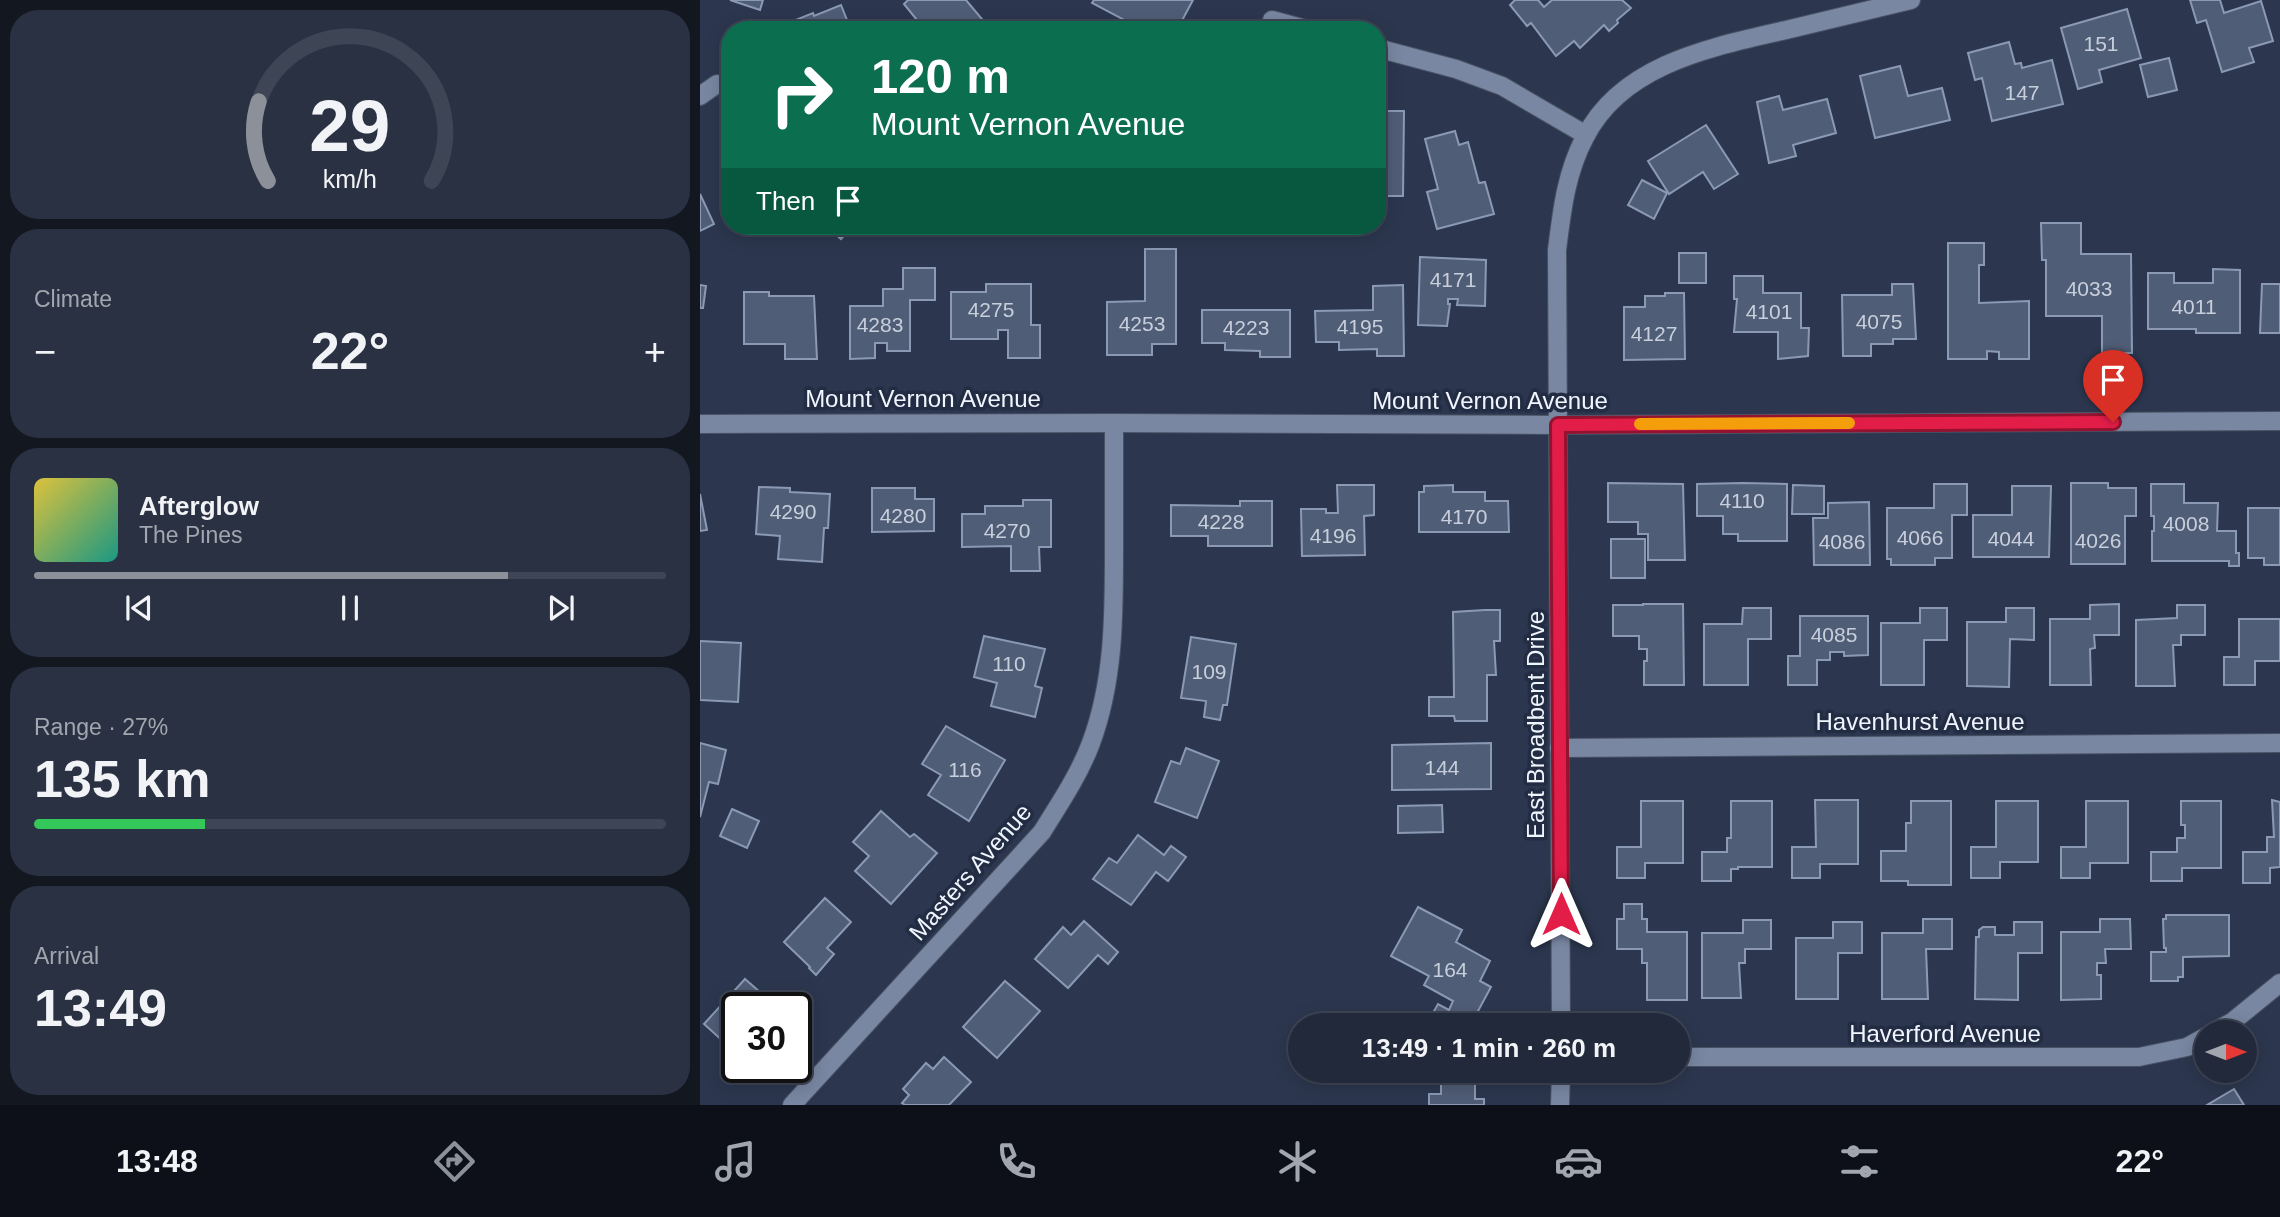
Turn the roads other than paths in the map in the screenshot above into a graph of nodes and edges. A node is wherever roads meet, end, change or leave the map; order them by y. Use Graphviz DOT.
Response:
graph roads {
  1 [pos="1911,0"];
  2 [pos="1272,20"];
  3 [pos="1276,21"];
  4 [pos="1386,50"];
  5 [pos="717,84"];
  6 [pos="700,96"];
  7 [pos="1586,135"];
  8 [pos="2280,421"];
  9 [pos="1114,423"];
  10 [pos="700,424"];
  11 [pos="1558,425"];
  12 [pos="2280,743"];
  13 [pos="1559,748"];
  14 [pos="2280,984"];
  15 [pos="1561,1013"];
  16 [pos="2235,1020"];
  17 [pos="2194,1042"];
  18 [pos="1690,1057"];
  19 [pos="1561,1083"];
  20 [pos="792,1105"];
  21 [pos="1560,1105"];
  1 -- 7 [label="street, East Broadbent Drive"];
  2 -- 3 [label="street"];
  4 -- 7 [label="street"];
  5 -- 6 [label="street"];
  7 -- 11 [label="street, East Broadbent Drive"];
  8 -- 11 [label="street, Mount Vernon Avenue"];
  9 -- 10 [label="street, Mount Vernon Avenue"];
  9 -- 11 [label="street, Mount Vernon Avenue"];
  9 -- 20 [label="street, Masters Avenue"];
  11 -- 13 [label="street, East Broadbent Drive"];
  12 -- 13 [label="street, Havenhurst Avenue"];
  13 -- 15 [label="street, East Broadbent Drive"];
  14 -- 16 [label="street"];
  17 -- 18 [label="street, Haverford Avenue"];
  19 -- 21 [label="street"];
}
